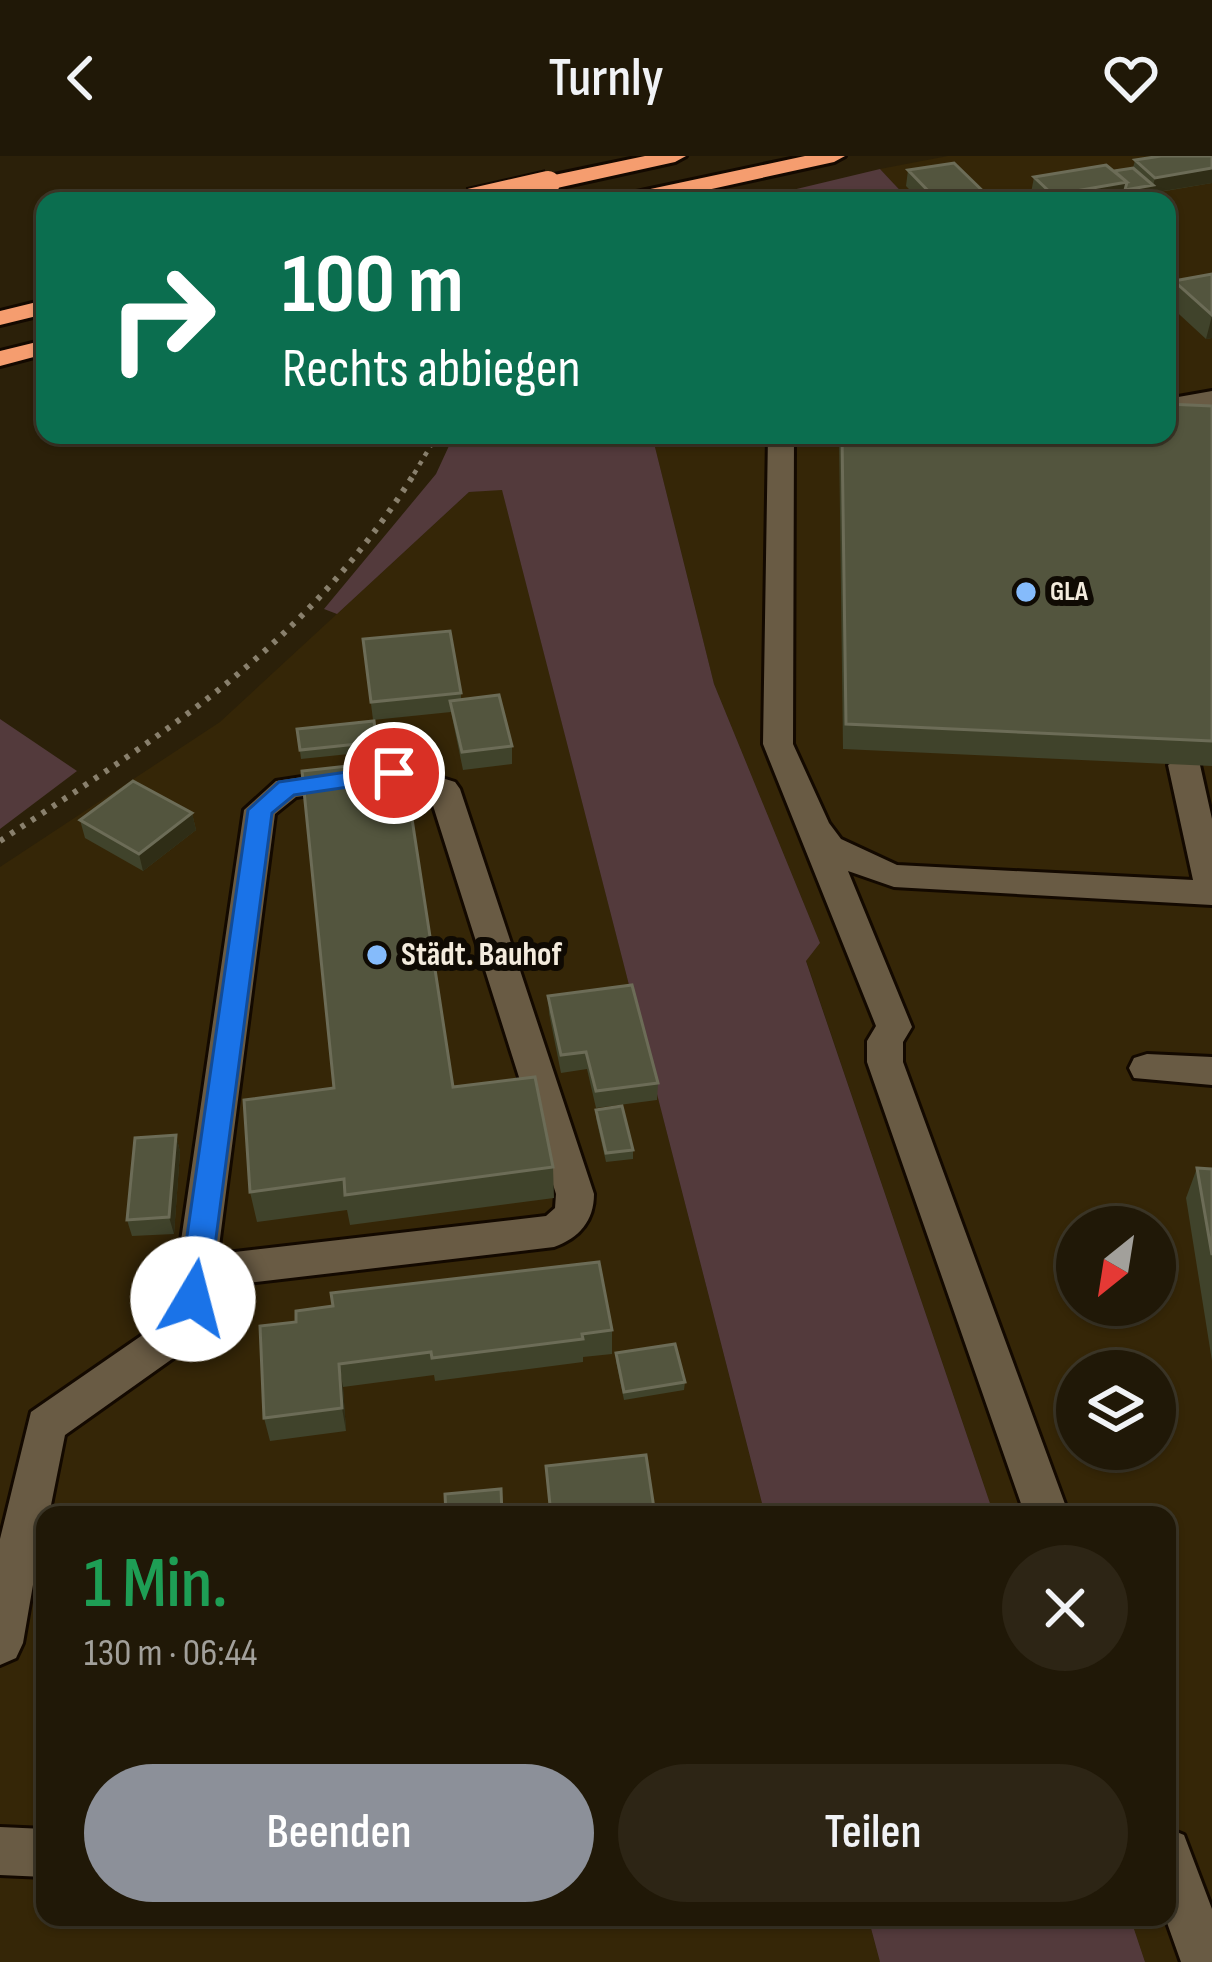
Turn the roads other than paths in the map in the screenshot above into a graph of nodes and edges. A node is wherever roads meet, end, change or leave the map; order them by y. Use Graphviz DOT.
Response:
graph roads {
  1 [pos="676,156"];
  2 [pos="834,156"];
  3 [pos="508,192"];
  4 [pos="668,192"];
  5 [pos="36,309"];
  6 [pos="0,319"];
  7 [pos="36,349"];
  8 [pos="0,358"];
  9 [pos="1212,399"];
  10 [pos="1176,405"];
  11 [pos="781,444"];
  12 [pos="1184,765"];
  13 [pos="814,827"];
  14 [pos="1212,892"];
  15 [pos="1147,1068"];
  16 [pos="1212,1071"];
  17 [pos="197,1274"];
  18 [pos="1044,1506"];
  19 [pos="10,1545"];
  20 [pos="0,1643"];
  21 [pos="0,1851"];
  22 [pos="36,1852"];
  23 [pos="1176,1877"];
  24 [pos="1206,1962"];
  1 -- 3 [label="highway, bridge"];
  2 -- 4 [label="highway"];
  5 -- 6 [label="highway"];
  7 -- 8 [label="highway"];
  9 -- 10 [label="street"];
  11 -- 13 [label="street"];
  12 -- 14 [label="street"];
  13 -- 14 [label="street"];
  13 -- 18 [label="street"];
  15 -- 16 [label="street"];
  17 -- 17 [label="street"];
  17 -- 19 [label="street"];
  19 -- 20 [label="street"];
  21 -- 22 [label="street"];
  23 -- 24 [label="street"];
}
